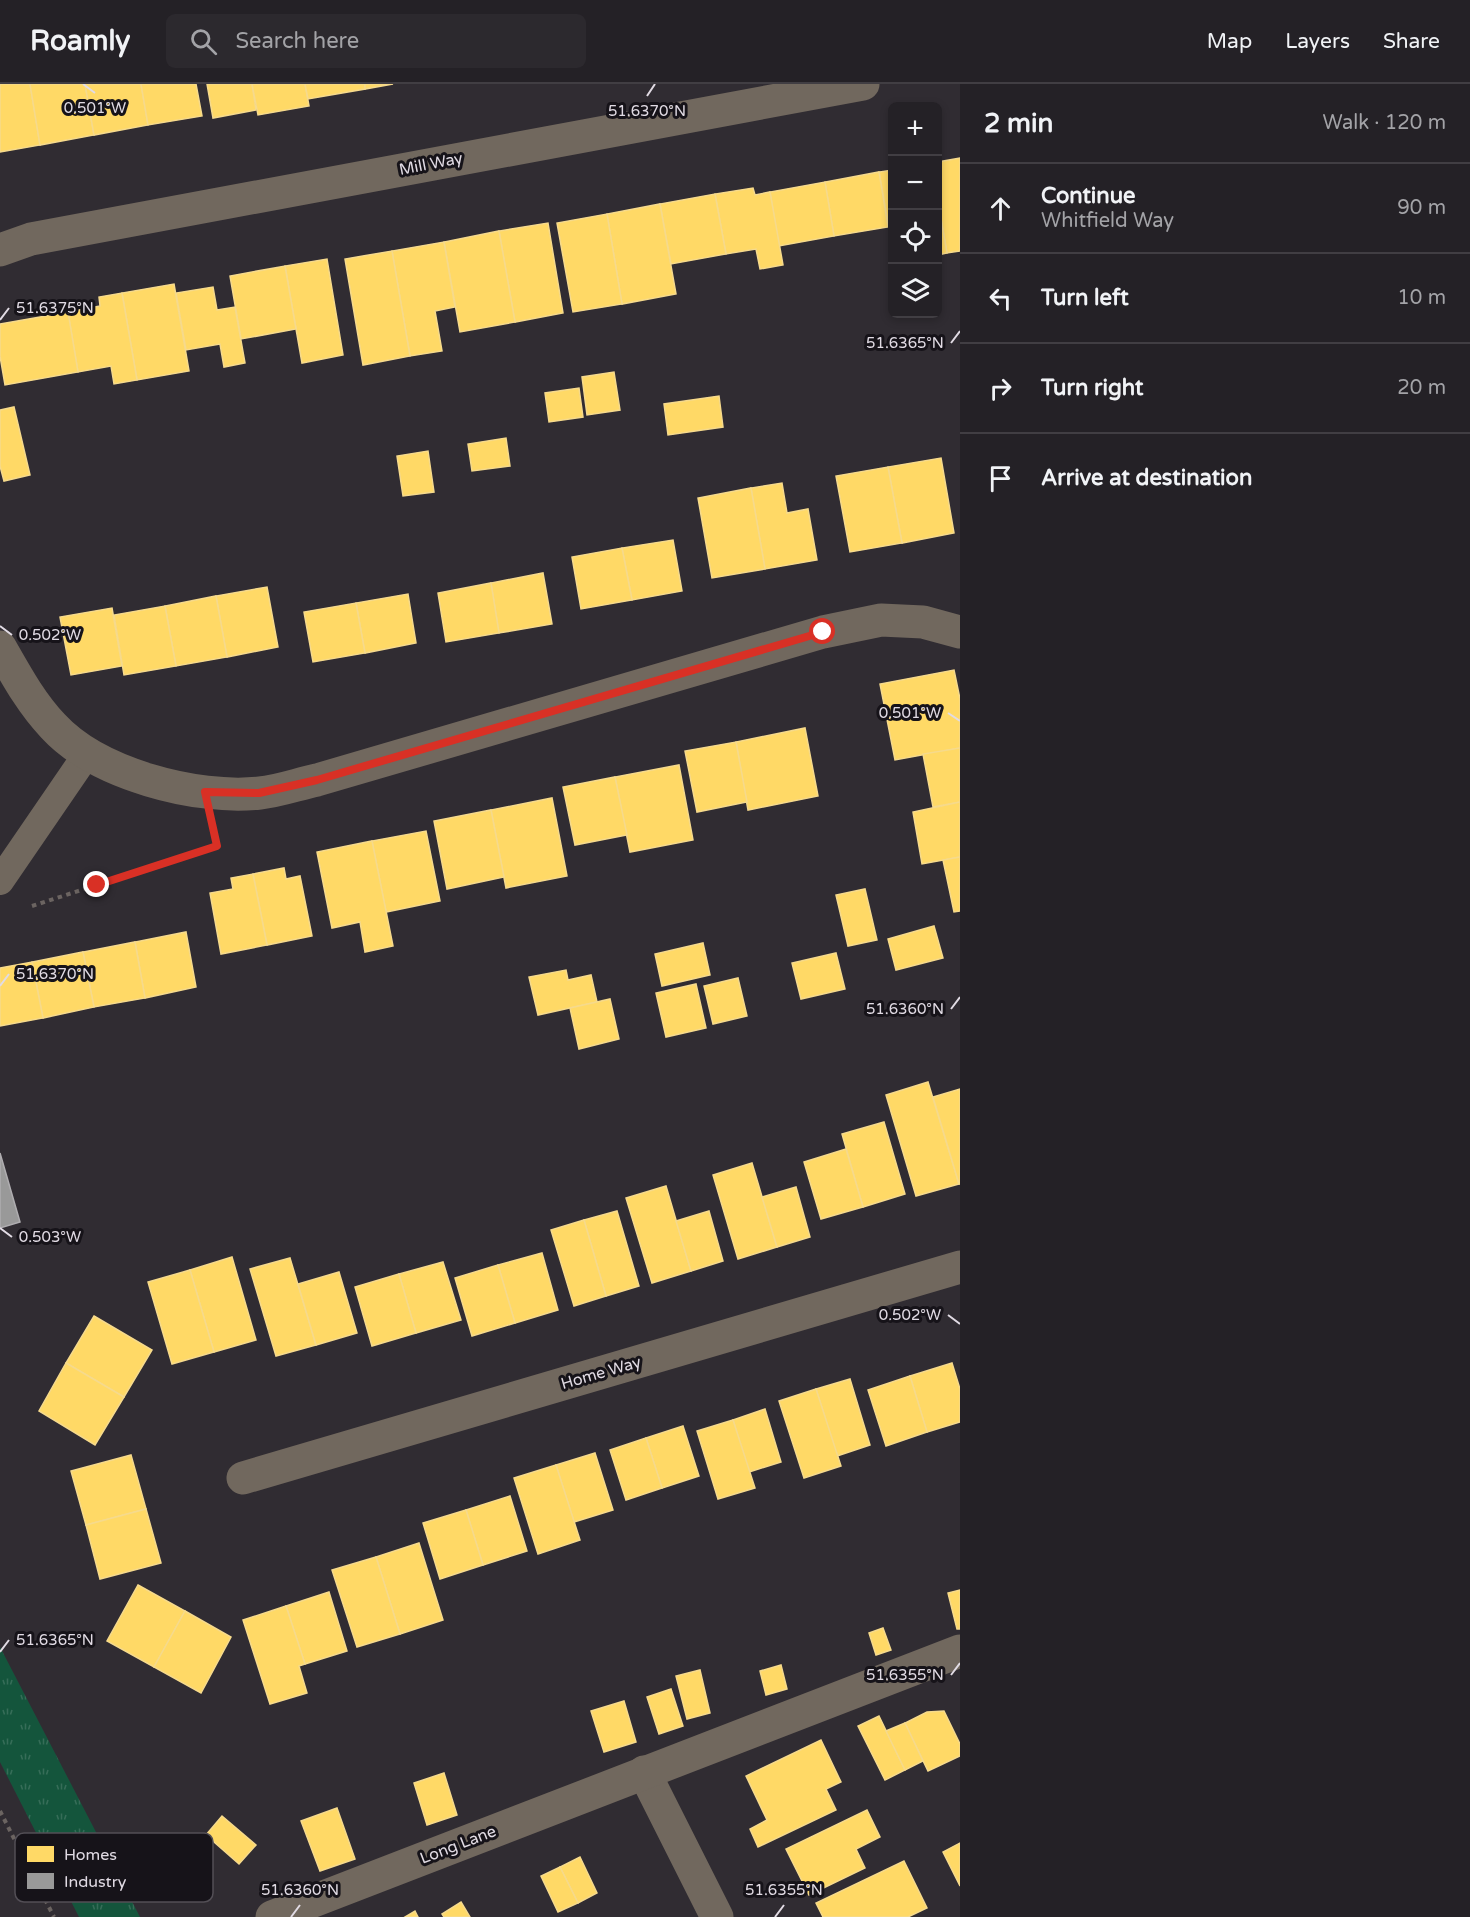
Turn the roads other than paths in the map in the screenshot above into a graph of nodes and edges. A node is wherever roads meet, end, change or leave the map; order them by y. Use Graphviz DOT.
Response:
graph roads {
  1 [pos="863,84"];
  2 [pos="0,250"];
  3 [pos="960,632"];
  4 [pos="0,647"];
  5 [pos="87,754"];
  6 [pos="0,880"];
  7 [pos="960,1267"];
  8 [pos="243,1478"];
  9 [pos="960,1651"];
  10 [pos="644,1772"];
  11 [pos="272,1917"];
  12 [pos="717,1917"];
  1 -- 2 [label="street, Mill Way"];
  3 -- 5 [label="street"];
  4 -- 5 [label="street"];
  5 -- 6 [label="lane"];
  7 -- 8 [label="street, Home Way"];
  9 -- 10 [label="street, Long Lane"];
  10 -- 11 [label="street, Long Lane"];
  10 -- 12 [label="street"];
}
